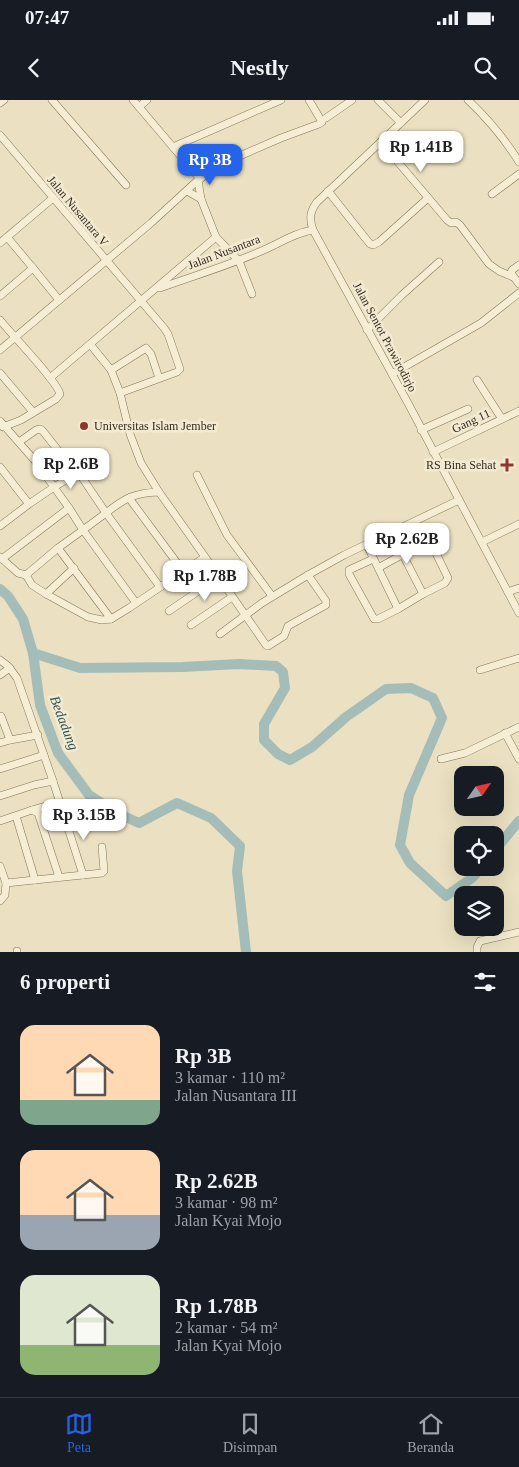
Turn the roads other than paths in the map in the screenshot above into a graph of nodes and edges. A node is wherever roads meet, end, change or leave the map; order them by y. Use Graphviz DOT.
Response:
graph roads {
  1 [pos="4,100"];
  2 [pos="52,100"];
  3 [pos="134,100"];
  4 [pos="147,100"];
  5 [pos="281,100"];
  6 [pos="310,100"];
  7 [pos="352,100"];
  8 [pos="378,100"];
  9 [pos="425,100"];
  10 [pos="468,100"];
  11 [pos="0,103"];
  12 [pos="139,107"];
  13 [pos="326,118"];
  14 [pos="401,123"];
  15 [pos="0,135"];
  16 [pos="381,142"];
  17 [pos="519,146"];
  18 [pos="173,147"];
  19 [pos="512,151"];
  20 [pos="519,162"];
  21 [pos="519,174"];
  22 [pos="199,179"];
  23 [pos="126,185"];
  24 [pos="187,191"];
  25 [pos="328,191"];
  26 [pos="492,194"];
  27 [pos="53,198"];
  28 [pos="428,198"];
  29 [pos="201,199"];
  30 [pos="310,222"];
  31 [pos="313,230"];
  32 [pos="301,232"];
  33 [pos="7,237"];
  34 [pos="216,237"];
  35 [pos="0,243"];
  36 [pos="106,260"];
  37 [pos="239,261"];
  38 [pos="439,262"];
  39 [pos="519,265"];
  40 [pos="33,268"];
  41 [pos="513,277"];
  42 [pos="519,284"];
  43 [pos="154,290"];
  44 [pos="519,293"];
  45 [pos="252,294"];
  46 [pos="0,296"];
  47 [pos="59,300"];
  48 [pos="140,300"];
  49 [pos="0,320"];
  50 [pos="367,330"];
  51 [pos="15,338"];
  52 [pos="90,344"];
  53 [pos="0,350"];
  54 [pos="111,370"];
  55 [pos="0,373"];
  56 [pos="392,374"];
  57 [pos="50,378"];
  58 [pos="160,378"];
  59 [pos="477,380"];
  60 [pos="120,393"];
  61 [pos="468,409"];
  62 [pos="519,411"];
  63 [pos="33,412"];
  64 [pos="502,419"];
  65 [pos="2,425"];
  66 [pos="421,430"];
  67 [pos="19,442"];
  68 [pos="433,452"];
  69 [pos="2,469"];
  70 [pos="45,473"];
  71 [pos="197,475"];
  72 [pos="54,487"];
  73 [pos="159,492"];
  74 [pos="129,498"];
  75 [pos="459,500"];
  76 [pos="29,504"];
  77 [pos="69,508"];
  78 [pos="106,513"];
  79 [pos="1,523"];
  80 [pos="519,524"];
  81 [pos="83,530"];
  82 [pos="482,542"];
  83 [pos="367,545"];
  84 [pos="58,548"];
  85 [pos="403,555"];
  86 [pos="205,556"];
  87 [pos="1,558"];
  88 [pos="374,559"];
  89 [pos="74,568"];
  90 [pos="378,568"];
  91 [pos="183,571"];
  92 [pos="26,574"];
  93 [pos="308,574"];
  94 [pos="219,578"];
  95 [pos="160,587"];
  96 [pos="519,588"];
  97 [pos="508,592"];
  98 [pos="46,594"];
  99 [pos="423,594"];
  100 [pos="272,596"];
  101 [pos="232,597"];
  102 [pos="136,603"];
  103 [pos="398,609"];
  104 [pos="169,610"];
  105 [pos="519,613"];
  106 [pos="245,615"];
  107 [pos="111,619"];
  108 [pos="191,625"];
  109 [pos="220,634"];
  110 [pos="519,658"];
  111 [pos="0,660"];
  112 [pos="10,668"];
  113 [pos="480,670"];
  114 [pos="0,675"];
  115 [pos="0,714"];
  116 [pos="519,727"];
  117 [pos="506,733"];
  118 [pos="38,735"];
  119 [pos="10,740"];
  120 [pos="0,743"];
  121 [pos="44,755"];
  122 [pos="519,758"];
  123 [pos="441,759"];
  124 [pos="0,769"];
  125 [pos="53,781"];
  126 [pos="0,796"];
  127 [pos="59,802"];
  128 [pos="32,810"];
  129 [pos="16,816"];
  130 [pos="0,821"];
  131 [pos="102,847"];
  132 [pos="0,866"];
  133 [pos="83,875"];
  134 [pos="59,877"];
  135 [pos="35,880"];
  136 [pos="6,882"];
  137 [pos="0,902"];
  138 [pos="519,932"];
  139 [pos="477,952"];
  1 -- 11 [label="street"];
  2 -- 23 [label="street"];
  3 -- 12 [label="street"];
  4 -- 12 [label="street"];
  5 -- 18 [label="street"];
  6 -- 22 [label="street"];
  7 -- 13 [label="street"];
  8 -- 14 [label="street"];
  9 -- 14 [label="street"];
  10 -- 19 [label="street"];
  12 -- 18 [label="street"];
  14 -- 16 [label="street"];
  15 -- 27 [label="street, Jalan Nusantara V"];
  16 -- 25 [label="street"];
  16 -- 28 [label="street"];
  17 -- 19 [label="street"];
  18 -- 22 [label="street"];
  19 -- 20 [label="street"];
  21 -- 26 [label="street"];
  22 -- 24 [label="street"];
  22 -- 29 [label="street"];
  24 -- 29 [label="street"];
  24 -- 36 [label="street"];
  25 -- 28 [label="street"];
  25 -- 30 [label="street"];
  27 -- 33 [label="street"];
  27 -- 36 [label="street, Jalan Nusantara V"];
  28 -- 41 [label="street"];
  29 -- 34 [label="street"];
  30 -- 31 [label="street, Jalan Sentot Prawirodirjo"];
  30 -- 32 [label="street"];
  31 -- 32 [label="street"];
  31 -- 50 [label="street, Jalan Sentot Prawirodirjo"];
  32 -- 37 [label="street, Jalan Nusantara"];
  33 -- 35 [label="street"];
  33 -- 40 [label="street"];
  34 -- 37 [label="street"];
  34 -- 43 [label="street"];
  36 -- 47 [label="street"];
  36 -- 48 [label="street, Jalan Nusantara V"];
  37 -- 43 [label="street, Jalan Nusantara"];
  37 -- 45 [label="street"];
  38 -- 50 [label="street"];
  39 -- 41 [label="street"];
  40 -- 46 [label="street"];
  40 -- 47 [label="street"];
  41 -- 42 [label="street"];
  43 -- 48 [label="street"];
  44 -- 56 [label="street"];
  47 -- 51 [label="street"];
  48 -- 52 [label="street"];
  48 -- 58 [label="street, Jalan Nusantara V"];
  49 -- 51 [label="street"];
  50 -- 56 [label="street, Jalan Sentot Prawirodirjo"];
  51 -- 53 [label="street"];
  51 -- 57 [label="street"];
  52 -- 54 [label="street"];
  52 -- 57 [label="street"];
  54 -- 58 [label="street"];
  54 -- 60 [label="street"];
  55 -- 63 [label="street"];
  56 -- 66 [label="street, Jalan Sentot Prawirodirjo"];
  57 -- 63 [label="street"];
  58 -- 60 [label="street"];
  59 -- 64 [label="street"];
  60 -- 73 [label="street"];
  61 -- 66 [label="street"];
  62 -- 64 [label="street, Gang 11"];
  63 -- 65 [label="street"];
  64 -- 68 [label="street, Gang 11"];
  65 -- 67 [label="street"];
  66 -- 68 [label="street, Jalan Sentot Prawirodirjo"];
  67 -- 70 [label="street"];
  67 -- 70 [label="street"];
  68 -- 75 [label="street, Jalan Sentot Prawirodirjo"];
  69 -- 76 [label="street"];
  70 -- 72 [label="street"];
  71 -- 100 [label="street"];
  72 -- 76 [label="street"];
  72 -- 77 [label="street"];
  72 -- 78 [label="street"];
  73 -- 74 [label="street"];
  73 -- 86 [label="street"];
  74 -- 78 [label="street"];
  74 -- 91 [label="street"];
  75 -- 82 [label="street, Jalan Sentot Prawirodirjo"];
  75 -- 83 [label="street"];
  76 -- 79 [label="street"];
  77 -- 81 [label="street"];
  77 -- 87 [label="street"];
  78 -- 81 [label="street"];
  78 -- 95 [label="street"];
  80 -- 82 [label="street"];
  81 -- 84 [label="street"];
  81 -- 102 [label="street"];
  82 -- 97 [label="street, Jalan Sentot Prawirodirjo"];
  83 -- 88 [label="street"];
  83 -- 93 [label="street"];
  84 -- 89 [label="street"];
  84 -- 92 [label="street"];
  85 -- 90 [label="street"];
  85 -- 99 [label="street"];
  85 -- 99 [label="street"];
  86 -- 91 [label="street"];
  86 -- 94 [label="street"];
  87 -- 92 [label="street"];
  88 -- 90 [label="street"];
  88 -- 103 [label="street"];
  89 -- 98 [label="street"];
  89 -- 107 [label="street"];
  90 -- 103 [label="street"];
  91 -- 95 [label="street"];
  92 -- 98 [label="street"];
  93 -- 100 [label="street"];
  93 -- 106 [label="street"];
  94 -- 101 [label="street"];
  94 -- 104 [label="street"];
  95 -- 102 [label="street"];
  96 -- 97 [label="street"];
  97 -- 105 [label="street, Jalan Sentot Prawirodirjo"];
  98 -- 107 [label="street"];
  99 -- 103 [label="street"];
  100 -- 106 [label="street"];
  101 -- 106 [label="street"];
  101 -- 108 [label="street"];
  102 -- 107 [label="street"];
  106 -- 109 [label="street"];
  110 -- 113 [label="street"];
  111 -- 112 [label="street"];
  112 -- 114 [label="street"];
  112 -- 118 [label="street"];
  115 -- 119 [label="street"];
  116 -- 117 [label="street"];
  117 -- 122 [label="street"];
  117 -- 123 [label="street"];
  118 -- 119 [label="street"];
  118 -- 121 [label="street"];
  119 -- 120 [label="street"];
  121 -- 124 [label="street"];
  121 -- 125 [label="street"];
  125 -- 126 [label="street"];
  125 -- 127 [label="street"];
  127 -- 128 [label="street"];
  127 -- 133 [label="street"];
  128 -- 129 [label="street"];
  128 -- 134 [label="street"];
  129 -- 130 [label="street"];
  129 -- 135 [label="street"];
  131 -- 133 [label="street"];
  132 -- 136 [label="street"];
  133 -- 134 [label="street"];
  134 -- 135 [label="street"];
  135 -- 136 [label="street"];
  136 -- 137 [label="street"];
  138 -- 139 [label="street"];
}
